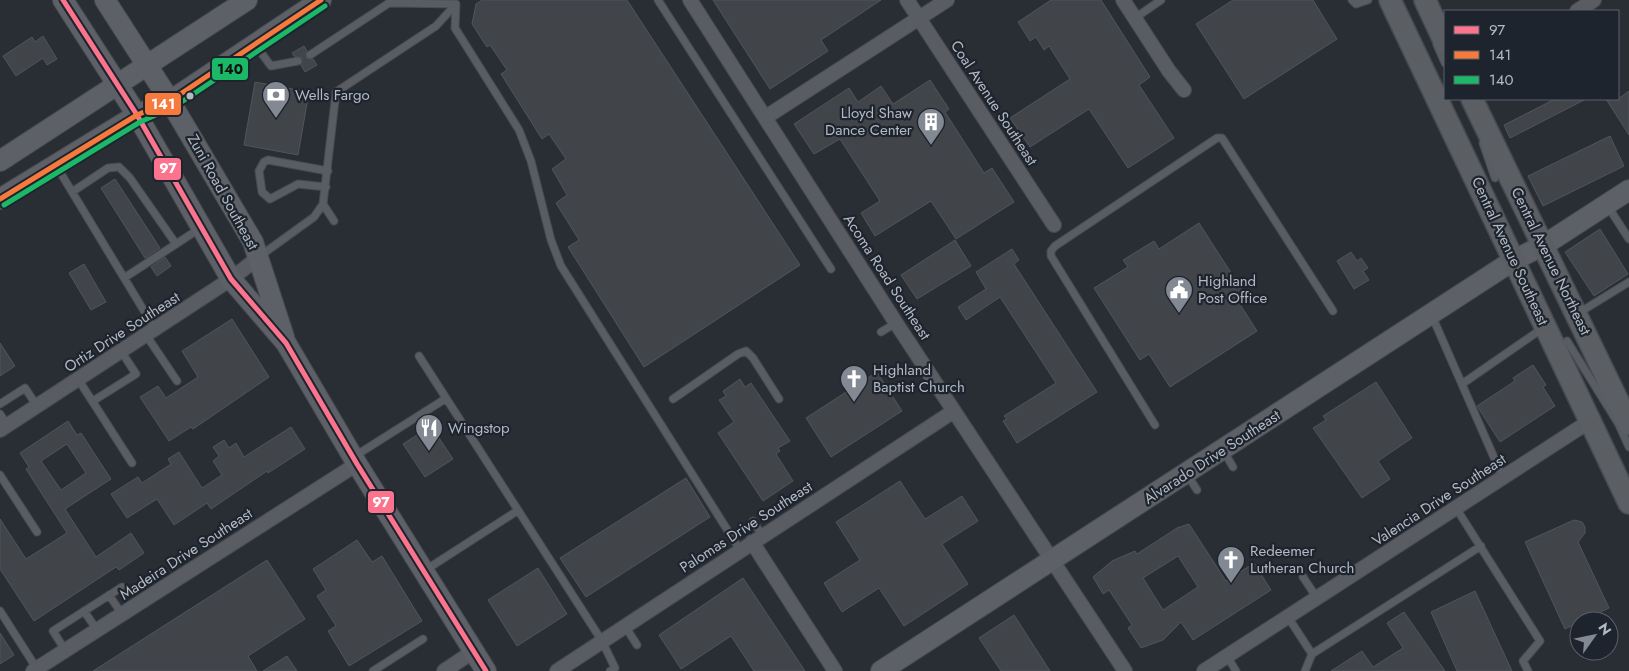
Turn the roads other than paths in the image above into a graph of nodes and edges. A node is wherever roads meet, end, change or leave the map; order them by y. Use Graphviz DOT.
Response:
graph roads {
  1 [pos="63,0"];
  2 [pos="105,0"];
  3 [pos="247,0"];
  4 [pos="321,0"];
  5 [pos="658,0"];
  6 [pos="690,0"];
  7 [pos="907,0"];
  8 [pos="947,0"];
  9 [pos="1123,0"];
  10 [pos="1161,0"];
  11 [pos="1352,0"];
  12 [pos="1368,0"];
  13 [pos="1390,0"];
  14 [pos="1594,0"];
  15 [pos="456,1"];
  16 [pos="1424,9"];
  17 [pos="1579,10"];
  18 [pos="919,18"];
  19 [pos="1135,18"];
  20 [pos="1444,41"];
  21 [pos="255,44"];
  22 [pos="310,54"];
  23 [pos="1444,60"];
  24 [pos="298,61"];
  25 [pos="147,65"];
  26 [pos="117,84"];
  27 [pos="1184,90"];
  28 [pos="1472,100"];
  29 [pos="170,101"];
  30 [pos="137,115"];
  31 [pos="766,116"];
  32 [pos="1479,134"];
  33 [pos="0,162"];
  34 [pos="56,165"];
  35 [pos="328,171"];
  36 [pos="1495,178"];
  37 [pos="326,187"];
  38 [pos="1629,190"];
  39 [pos="72,192"];
  40 [pos="0,199"];
  41 [pos="323,204"];
  42 [pos="1607,205"];
  43 [pos="334,221"];
  44 [pos="1054,224"];
  45 [pos="202,228"];
  46 [pos="1629,239"];
  47 [pos="176,244"];
  48 [pos="1544,245"];
  49 [pos="258,257"];
  50 [pos="1514,260"];
  51 [pos="830,268"];
  52 [pos="124,278"];
  53 [pos="231,280"];
  54 [pos="1629,282"];
  55 [pos="1333,311"];
  56 [pos="1431,314"];
  57 [pos="1577,315"];
  58 [pos="896,323"];
  59 [pos="1546,326"];
  60 [pos="151,332"];
  61 [pos="881,332"];
  62 [pos="1567,341"];
  63 [pos="286,343"];
  64 [pos="121,351"];
  65 [pos="419,356"];
  66 [pos="78,379"];
  67 [pos="177,381"];
  68 [pos="1462,384"];
  69 [pos="445,398"];
  70 [pos="673,399"];
  71 [pos="779,399"];
  72 [pos="1624,399"];
  73 [pos="93,401"];
  74 [pos="0,404"];
  75 [pos="37,406"];
  76 [pos="954,411"];
  77 [pos="1590,421"];
  78 [pos="2,423"];
  79 [pos="1629,424"];
  80 [pos="1155,425"];
  81 [pos="1629,447"];
  82 [pos="1223,450"];
  83 [pos="355,461"];
  84 [pos="132,463"];
  85 [pos="1233,467"];
  86 [pos="0,475"];
  87 [pos="1503,478"];
  88 [pos="1629,502"];
  89 [pos="1456,508"];
  90 [pos="517,511"];
  91 [pos="753,522"];
  92 [pos="37,532"];
  93 [pos="757,539"];
  94 [pos="1481,546"];
  95 [pos="740,550"];
  96 [pos="1052,561"];
  97 [pos="424,571"];
  98 [pos="1303,577"];
  99 [pos="122,586"];
  100 [pos="109,595"];
  101 [pos="1317,598"];
  102 [pos="0,611"];
  103 [pos="84,611"];
  104 [pos="122,614"];
  105 [pos="1288,616"];
  106 [pos="624,626"];
  107 [pos="97,630"];
  108 [pos="423,639"];
  109 [pos="602,641"];
  110 [pos="637,645"];
  111 [pos="65,650"];
  112 [pos="474,651"];
  113 [pos="1312,654"];
  114 [pos="1227,656"];
  115 [pos="35,670"];
  116 [pos="373,671"];
  117 [pos="444,671"];
  118 [pos="486,671"];
  119 [pos="557,671"];
  120 [pos="610,671"];
  121 [pos="835,671"];
  122 [pos="881,671"];
  123 [pos="1125,671"];
  124 [pos="1204,671"];
  125 [pos="1236,671"];
  126 [pos="1305,671"];
  127 [pos="1528,671"];
  1 -- 26 [label="street, Zuni Road Southeast"];
  2 -- 25 [label="street, Zuni Road Southeast"];
  3 -- 25 [label="street"];
  4 -- 21 [label="street"];
  5 -- 51 [label="lane"];
  6 -- 31 [label="street, Acoma Road Southeast"];
  7 -- 18 [label="street, Coal Avenue Southeast"];
  8 -- 18 [label="street"];
  9 -- 19 [label="street"];
  10 -- 19 [label="lane"];
  11 -- 12 [label="lane"];
  13 -- 50 [label="main road, Central Avenue Southeast"];
  14 -- 17 [label="street"];
  15 -- 22 [label="lane"];
  15 -- 35 [label="lane"];
  15 -- 95 [label="lane"];
  16 -- 20 [label="main road"];
  16 -- 23 [label="lane"];
  18 -- 31 [label="street"];
  18 -- 44 [label="street, Coal Avenue Southeast"];
  19 -- 27 [label="street"];
  21 -- 24 [label="lane"];
  21 -- 29 [label="street"];
  25 -- 26 [label="street"];
  25 -- 29 [label="street, Zuni Road Southeast"];
  26 -- 30 [label="street, Zuni Road Southeast"];
  26 -- 33 [label="street"];
  28 -- 48 [label="main road, Central Avenue Northeast"];
  29 -- 30 [label="street"];
  29 -- 49 [label="street, Zuni Road Southeast"];
  30 -- 34 [label="street"];
  30 -- 45 [label="street, Zuni Road Southeast"];
  31 -- 58 [label="street, Acoma Road Southeast"];
  32 -- 36 [label="lane, Central Avenue Southeast"];
  34 -- 39 [label="lane"];
  34 -- 40 [label="street"];
  35 -- 37 [label="lane"];
  35 -- 37 [label="lane"];
  37 -- 41 [label="lane"];
  38 -- 42 [label="street, Alvarado Drive Southeast"];
  39 -- 47 [label="lane"];
  39 -- 52 [label="lane"];
  41 -- 43 [label="lane"];
  41 -- 49 [label="lane"];
  42 -- 46 [label="lane"];
  42 -- 48 [label="street, Alvarado Drive Southeast"];
  45 -- 47 [label="lane"];
  45 -- 53 [label="street, Zuni Road Southeast"];
  47 -- 52 [label="lane"];
  48 -- 50 [label="street, Alvarado Drive Southeast"];
  48 -- 57 [label="main road, Central Avenue Northeast"];
  49 -- 53 [label="street, Ortiz Drive Southeast"];
  49 -- 63 [label="street, Zuni Road Southeast"];
  50 -- 56 [label="street, Alvarado Drive Southeast"];
  50 -- 59 [label="main road, Central Avenue Southeast"];
  52 -- 60 [label="lane"];
  53 -- 60 [label="street, Ortiz Drive Southeast"];
  53 -- 63 [label="street, Zuni Road Southeast"];
  54 -- 57 [label="lane"];
  55 -- 80 [label="lane"];
  56 -- 68 [label="lane"];
  56 -- 82 [label="street, Alvarado Drive Southeast"];
  57 -- 72 [label="main road, Central Avenue Northeast"];
  58 -- 61 [label="lane"];
  58 -- 76 [label="street, Acoma Road Southeast"];
  59 -- 68 [label="lane"];
  59 -- 77 [label="main road, Central Avenue Southeast"];
  60 -- 64 [label="street, Ortiz Drive Southeast"];
  60 -- 67 [label="lane"];
  62 -- 81 [label="lane, Central Avenue Northeast"];
  63 -- 83 [label="street, Zuni Road Southeast"];
  64 -- 66 [label="street, Ortiz Drive Southeast"];
  64 -- 73 [label="lane"];
  65 -- 69 [label="lane"];
  66 -- 73 [label="lane"];
  66 -- 75 [label="street, Ortiz Drive Southeast"];
  68 -- 87 [label="lane"];
  69 -- 83 [label="lane"];
  69 -- 90 [label="lane"];
  70 -- 71 [label="lane"];
  72 -- 79 [label="main road, Central Avenue Northeast"];
  73 -- 84 [label="lane"];
  74 -- 75 [label="lane"];
  75 -- 78 [label="street, Ortiz Drive Southeast"];
  76 -- 93 [label="street, Palomas Drive Southeast"];
  76 -- 96 [label="street, Acoma Road Southeast"];
  77 -- 87 [label="street, Valencia Drive Southeast"];
  77 -- 88 [label="main road, Central Avenue Southeast"];
  82 -- 85 [label="lane"];
  82 -- 96 [label="street, Alvarado Drive Southeast"];
  83 -- 97 [label="street, Zuni Road Southeast"];
  83 -- 104 [label="street, Madeira Drive Southeast"];
  86 -- 92 [label="lane"];
  87 -- 89 [label="street, Valencia Drive Southeast"];
  89 -- 94 [label="lane"];
  89 -- 101 [label="street, Valencia Drive Southeast"];
  90 -- 97 [label="lane"];
  90 -- 109 [label="lane"];
  91 -- 93 [label="lane"];
  93 -- 95 [label="street, Palomas Drive Southeast"];
  93 -- 121 [label="street"];
  94 -- 113 [label="lane"];
  94 -- 127 [label="lane"];
  95 -- 106 [label="street, Palomas Drive Southeast"];
  96 -- 122 [label="street, Alvarado Drive Southeast"];
  96 -- 123 [label="street, Acoma Road Southeast"];
  97 -- 112 [label="street, Zuni Road Southeast"];
  98 -- 101 [label="lane"];
  99 -- 100 [label="lane"];
  100 -- 103 [label="lane"];
  100 -- 104 [label="lane"];
  101 -- 105 [label="street, Valencia Drive Southeast"];
  102 -- 115 [label="lane"];
  103 -- 107 [label="lane"];
  103 -- 111 [label="lane"];
  104 -- 107 [label="street, Madeira Drive Southeast"];
  105 -- 113 [label="lane"];
  105 -- 114 [label="street, Valencia Drive Southeast"];
  106 -- 109 [label="street, Palomas Drive Southeast"];
  106 -- 110 [label="lane"];
  107 -- 111 [label="street, Madeira Drive Southeast"];
  108 -- 116 [label="lane"];
  109 -- 119 [label="street, Palomas Drive Southeast"];
  109 -- 120 [label="lane"];
  111 -- 115 [label="street, Madeira Drive Southeast"];
  112 -- 117 [label="street"];
  112 -- 118 [label="street, Zuni Road Southeast"];
  113 -- 126 [label="lane"];
  114 -- 124 [label="street, Valencia Drive Southeast"];
  114 -- 125 [label="lane"];
}
